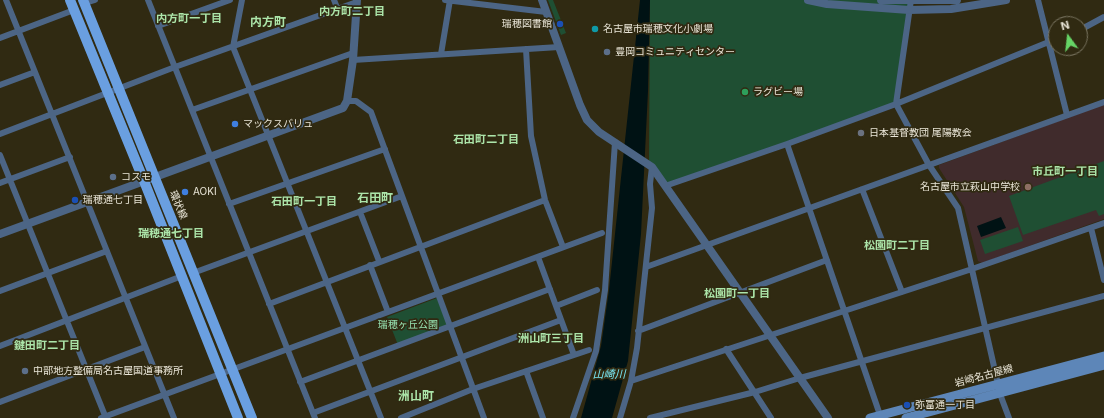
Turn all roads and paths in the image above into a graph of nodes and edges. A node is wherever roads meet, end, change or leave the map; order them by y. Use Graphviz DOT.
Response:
graph roads {
  1 [pos="6,0"];
  2 [pos="70,0"];
  3 [pos="95,0"];
  4 [pos="148,0"];
  5 [pos="230,0"];
  6 [pos="242,0"];
  7 [pos="334,0"];
  8 [pos="448,0"];
  9 [pos="542,0"];
  10 [pos="808,0"];
  11 [pos="881,0"];
  12 [pos="957,0"];
  13 [pos="1006,0"];
  14 [pos="1038,0"];
  15 [pos="357,1"];
  16 [pos="911,1"];
  17 [pos="84,2"];
  18 [pos="74,10"];
  19 [pos="338,10"];
  20 [pos="909,10"];
  21 [pos="546,12"];
  22 [pos="1104,18"];
  23 [pos="158,26"];
  24 [pos="1088,26"];
  25 [pos="19,31"];
  26 [pos="0,38"];
  27 [pos="1048,38"];
  28 [pos="1048,42"];
  29 [pos="234,47"];
  30 [pos="559,47"];
  31 [pos="526,49"];
  32 [pos="441,54"];
  33 [pos="353,56"];
  34 [pos="1052,56"];
  35 [pos="175,68"];
  36 [pos="35,72"];
  37 [pos="0,85"];
  38 [pos="250,89"];
  39 [pos="119,90"];
  40 [pos="108,93"];
  41 [pos="347,101"];
  42 [pos="1104,102"];
  43 [pos="896,104"];
  44 [pos="192,110"];
  45 [pos="53,115"];
  46 [pos="1067,115"];
  47 [pos="0,134"];
  48 [pos="268,136"];
  49 [pos="617,143"];
  50 [pos="787,144"];
  51 [pos="385,149"];
  52 [pos="0,155"];
  53 [pos="210,156"];
  54 [pos="70,157"];
  55 [pos="651,165"];
  56 [pos="929,165"];
  57 [pos="154,178"];
  58 [pos="10,179"];
  59 [pos="144,181"];
  60 [pos="286,182"];
  61 [pos="0,183"];
  62 [pos="665,186"];
  63 [pos="862,189"];
  64 [pos="402,196"];
  65 [pos="545,200"];
  66 [pos="87,201"];
  67 [pos="229,204"];
  68 [pos="809,208"];
  69 [pos="360,212"];
  70 [pos="1104,223"];
  71 [pos="27,224"];
  72 [pos="1091,228"];
  73 [pos="306,232"];
  74 [pos="602,233"];
  75 [pos="0,234"];
  76 [pos="708,245"];
  77 [pos="420,246"];
  78 [pos="563,247"];
  79 [pos="107,251"];
  80 [pos="248,252"];
  81 [pos="538,257"];
  82 [pos="827,260"];
  83 [pos="379,262"];
  84 [pos="370,265"];
  85 [pos="646,267"];
  86 [pos="972,269"];
  87 [pos="193,272"];
  88 [pos="47,273"];
  89 [pos="182,276"];
  90 [pos="1104,280"];
  91 [pos="327,281"];
  92 [pos="550,289"];
  93 [pos="0,290"];
  94 [pos="597,290"];
  95 [pos="740,291"];
  96 [pos="902,292"];
  97 [pos="438,294"];
  98 [pos="1104,296"];
  99 [pos="127,298"];
  100 [pos="269,304"];
  101 [pos="556,306"];
  102 [pos="844,310"];
  103 [pos="388,312"];
  104 [pos="561,320"];
  105 [pos="67,321"];
  106 [pos="450,326"];
  107 [pos="346,327"];
  108 [pos="986,328"];
  109 [pos="638,331"];
  110 [pos="770,336"];
  111 [pos="0,346"];
  112 [pos="145,347"];
  113 [pos="288,349"];
  114 [pos="726,349"];
  115 [pos="589,350"];
  116 [pos="574,355"];
  117 [pos="1104,356"];
  118 [pos="461,357"];
  119 [pos="358,361"];
  120 [pos="862,362"];
  121 [pos="1104,365"];
  122 [pos="86,369"];
  123 [pos="232,369"];
  124 [pos="526,371"];
  125 [pos="220,374"];
  126 [pos="800,378"];
  127 [pos="631,381"];
  128 [pos="300,382"];
  129 [pos="998,384"];
  130 [pos="473,389"];
  131 [pos="370,391"];
  132 [pos="755,392"];
  133 [pos="165,394"];
  134 [pos="1000,394"];
  135 [pos="0,402"];
  136 [pos="880,415"];
  137 [pos="314,416"];
  138 [pos="104,417"];
  139 [pos="174,418"];
  140 [pos="238,418"];
  141 [pos="252,418"];
  142 [pos="381,418"];
  143 [pos="401,418"];
  144 [pos="484,418"];
  145 [pos="543,418"];
  146 [pos="573,418"];
  147 [pos="620,418"];
  148 [pos="650,418"];
  149 [pos="771,418"];
  150 [pos="828,418"];
  151 [pos="870,418"];
  152 [pos="906,418"];
  153 [pos="1009,418"];
  1 -- 25 [label="street"];
  2 -- 18 [label="main road"];
  3 -- 17 [label="street"];
  4 -- 23 [label="street"];
  5 -- 23 [label="street"];
  6 -- 29 [label="street"];
  7 -- 19 [label="street"];
  8 -- 21 [label="street"];
  8 -- 32 [label="street"];
  9 -- 21 [label="street"];
  10 -- 20 [label="street"];
  11 -- 16 [label="street"];
  12 -- 16 [label="street"];
  13 -- 20 [label="street"];
  14 -- 27 [label="street"];
  15 -- 19 [label="street"];
  15 -- 33 [label="street"];
  16 -- 20 [label="street"];
  17 -- 39 [label="main road, 環状線"];
  18 -- 25 [label="street"];
  18 -- 40 [label="main road"];
  19 -- 29 [label="street"];
  20 -- 43 [label="street"];
  21 -- 30 [label="street"];
  22 -- 24 [label="street"];
  23 -- 35 [label="street"];
  25 -- 26 [label="street"];
  25 -- 36 [label="street"];
  28 -- 43 [label="street"];
  29 -- 35 [label="street"];
  29 -- 38 [label="street"];
  30 -- 31 [label="street"];
  30 -- 49 [label="street"];
  31 -- 32 [label="street"];
  31 -- 65 [label="street"];
  32 -- 33 [label="street"];
  33 -- 38 [label="street"];
  33 -- 41 [label="street"];
  34 -- 46 [label="street"];
  35 -- 39 [label="street"];
  35 -- 44 [label="street"];
  36 -- 37 [label="street"];
  36 -- 45 [label="street"];
  38 -- 44 [label="street"];
  38 -- 48 [label="street"];
  39 -- 40 [label="street"];
  39 -- 57 [label="main road, 環状線"];
  40 -- 45 [label="street"];
  40 -- 59 [label="main road"];
  41 -- 48 [label="street"];
  41 -- 51 [label="street"];
  42 -- 46 [label="street"];
  43 -- 50 [label="street"];
  43 -- 56 [label="street"];
  44 -- 53 [label="street"];
  45 -- 47 [label="street"];
  45 -- 54 [label="street"];
  46 -- 56 [label="street"];
  48 -- 53 [label="street"];
  48 -- 60 [label="street"];
  49 -- 55 [label="street"];
  49 -- 146 [label="street"];
  50 -- 62 [label="street"];
  50 -- 68 [label="street"];
  51 -- 60 [label="street"];
  51 -- 64 [label="street"];
  52 -- 58 [label="street"];
  53 -- 57 [label="street"];
  53 -- 67 [label="street"];
  54 -- 58 [label="street"];
  54 -- 66 [label="street"];
  55 -- 62 [label="street"];
  55 -- 85 [label="street"];
  56 -- 63 [label="street"];
  56 -- 86 [label="street"];
  57 -- 59 [label="street"];
  57 -- 87 [label="main road, 環状線"];
  58 -- 61 [label="street"];
  58 -- 71 [label="street"];
  59 -- 66 [label="street"];
  59 -- 89 [label="main road"];
  60 -- 67 [label="street"];
  60 -- 73 [label="street"];
  62 -- 76 [label="street"];
  63 -- 68 [label="street"];
  63 -- 96 [label="street"];
  64 -- 69 [label="street"];
  64 -- 77 [label="street"];
  65 -- 77 [label="street"];
  65 -- 78 [label="street"];
  66 -- 71 [label="street"];
  66 -- 79 [label="street"];
  67 -- 80 [label="street"];
  68 -- 76 [label="street"];
  68 -- 82 [label="street"];
  69 -- 73 [label="street"];
  69 -- 83 [label="street"];
  70 -- 72 [label="street"];
  71 -- 75 [label="street"];
  71 -- 88 [label="street"];
  72 -- 86 [label="street"];
  72 -- 90 [label="street"];
  73 -- 80 [label="street"];
  73 -- 91 [label="street"];
  74 -- 78 [label="street"];
  76 -- 85 [label="street"];
  76 -- 95 [label="street"];
  77 -- 83 [label="street"];
  77 -- 97 [label="street"];
  78 -- 81 [label="street"];
  79 -- 88 [label="street"];
  79 -- 99 [label="street"];
  80 -- 87 [label="street"];
  80 -- 100 [label="street"];
  81 -- 92 [label="street"];
  81 -- 97 [label="street"];
  82 -- 95 [label="street"];
  82 -- 102 [label="street"];
  83 -- 84 [label="street"];
  84 -- 91 [label="street"];
  84 -- 103 [label="street"];
  85 -- 109 [label="street"];
  86 -- 96 [label="street"];
  86 -- 108 [label="street"];
  87 -- 123 [label="main road, 環状線"];
  88 -- 93 [label="street"];
  88 -- 105 [label="street"];
  89 -- 99 [label="street"];
  89 -- 125 [label="main road"];
  91 -- 100 [label="street"];
  91 -- 107 [label="street"];
  92 -- 101 [label="street"];
  92 -- 106 [label="street"];
  94 -- 101 [label="street"];
  95 -- 109 [label="street"];
  95 -- 110 [label="street"];
  96 -- 102 [label="street"];
  97 -- 103 [label="street"];
  97 -- 106 [label="street"];
  98 -- 108 [label="street"];
  99 -- 105 [label="street"];
  99 -- 112 [label="street"];
  100 -- 113 [label="street"];
  101 -- 104 [label="street"];
  102 -- 110 [label="street"];
  102 -- 120 [label="street"];
  103 -- 107 [label="street"];
  104 -- 116 [label="street"];
  104 -- 118 [label="street"];
  105 -- 111 [label="street"];
  105 -- 122 [label="street"];
  106 -- 118 [label="street"];
  106 -- 119 [label="street"];
  107 -- 113 [label="street"];
  107 -- 119 [label="street"];
  108 -- 120 [label="street"];
  108 -- 129 [label="street"];
  109 -- 127 [label="street"];
  110 -- 114 [label="street"];
  110 -- 126 [label="street"];
  112 -- 122 [label="street"];
  112 -- 133 [label="street"];
  113 -- 123 [label="street"];
  113 -- 128 [label="street"];
  114 -- 127 [label="street"];
  114 -- 132 [label="street"];
  115 -- 116 [label="street"];
  116 -- 124 [label="street"];
  117 -- 129 [label="main road, 岩崎名古屋線"];
  118 -- 130 [label="street"];
  118 -- 131 [label="street"];
  119 -- 128 [label="street"];
  119 -- 131 [label="street"];
  120 -- 126 [label="street"];
  120 -- 136 [label="street"];
  121 -- 134 [label="main road, 岩崎名古屋線"];
  122 -- 135 [label="street"];
  122 -- 138 [label="street"];
  123 -- 125 [label="street"];
  123 -- 141 [label="main road, 環状線"];
  124 -- 130 [label="street"];
  124 -- 145 [label="street"];
  125 -- 133 [label="street"];
  125 -- 140 [label="main road"];
  126 -- 132 [label="street"];
  126 -- 150 [label="street"];
  127 -- 147 [label="street"];
  128 -- 137 [label="street"];
  129 -- 136 [label="main road, 岩崎名古屋線"];
  130 -- 143 [label="street"];
  130 -- 144 [label="street"];
  131 -- 137 [label="street"];
  131 -- 142 [label="street"];
  132 -- 148 [label="street"];
  132 -- 149 [label="street"];
  133 -- 138 [label="street"];
  133 -- 139 [label="street"];
  134 -- 152 [label="main road, 岩崎名古屋線"];
  134 -- 153 [label="street"];
  136 -- 151 [label="main road, 岩崎名古屋線"];
}
